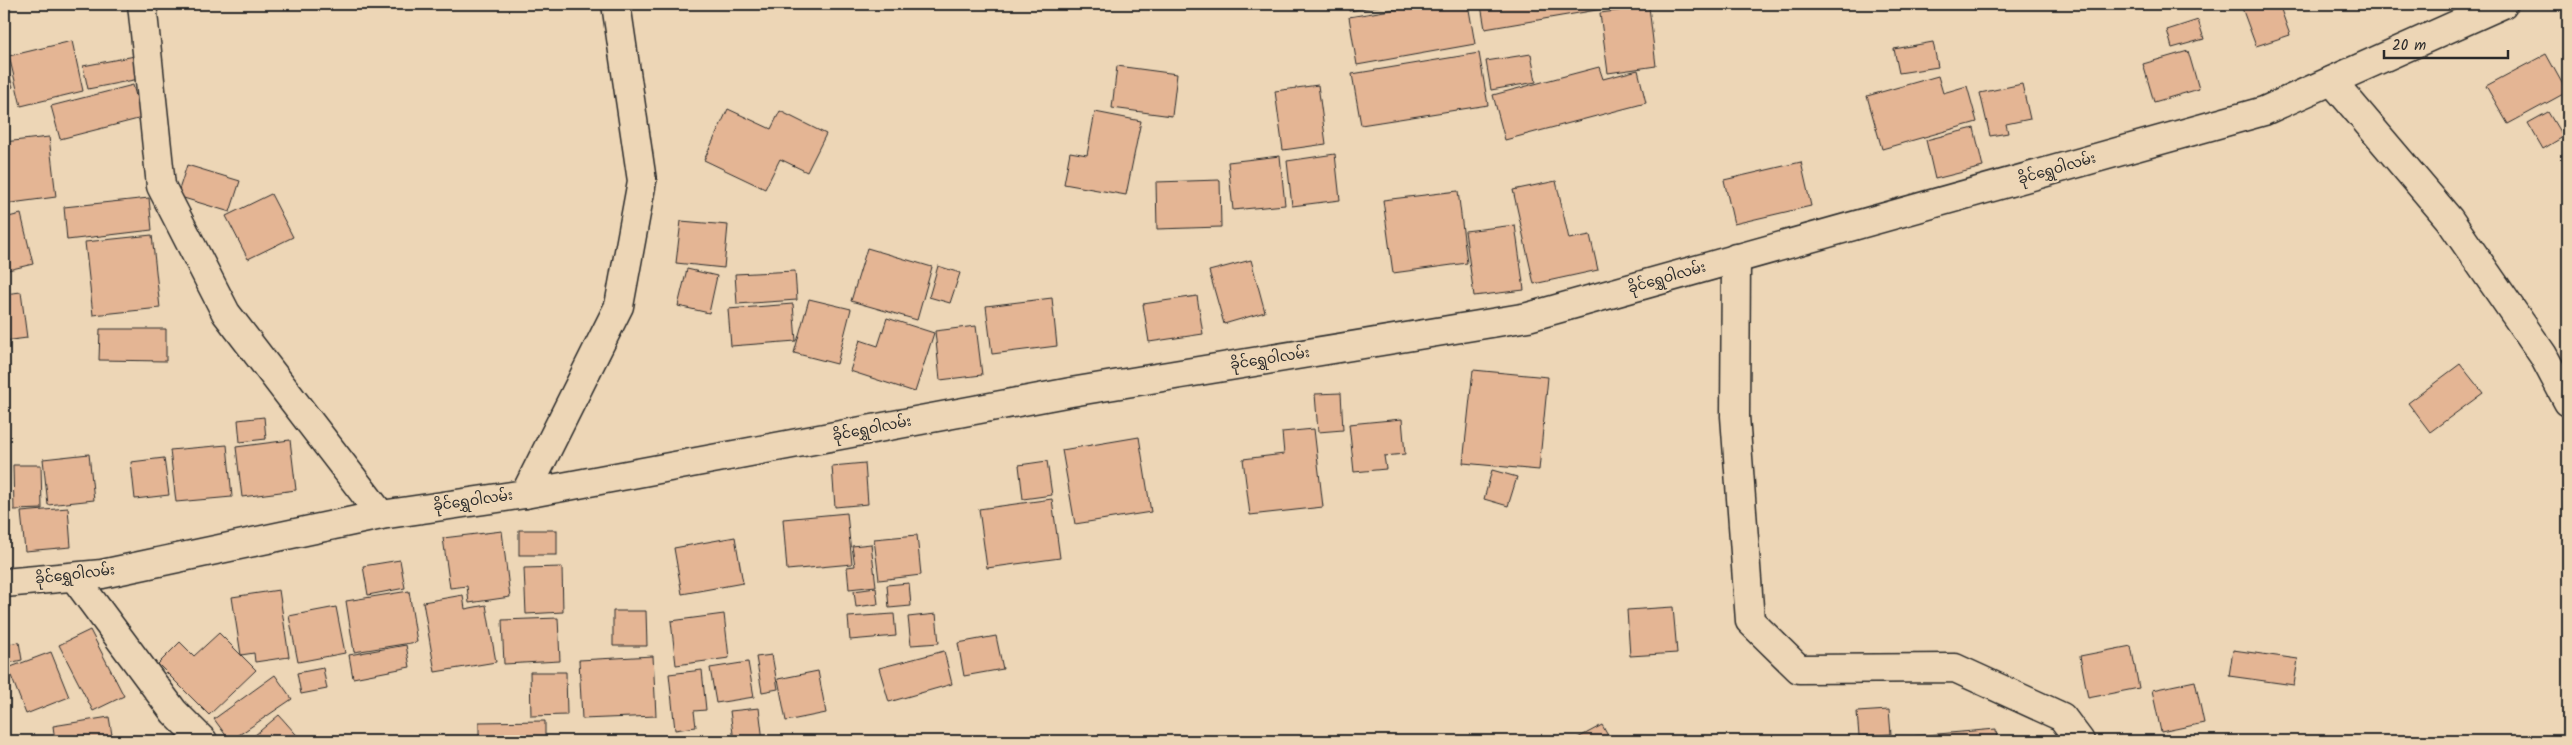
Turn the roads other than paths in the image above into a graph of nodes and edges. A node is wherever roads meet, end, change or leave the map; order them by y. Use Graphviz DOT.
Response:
graph roads {
  1 [pos="142,4"];
  2 [pos="616,4"];
  3 [pos="2503,4"];
  4 [pos="2332,81"];
  5 [pos="1736,258"];
  6 [pos="2568,402"];
  7 [pos="525,494"];
  8 [pos="381,515"];
  9 [pos="74,577"];
  10 [pos="4,583"];
  11 [pos="203,741"];
  12 [pos="2080,741"];
  1 -- 8 [label="street"];
  2 -- 7 [label="street"];
  3 -- 4 [label="street, ခိုင်ရွှေဝါလမ်း"];
  4 -- 5 [label="street, ခိုင်ရွှေဝါလမ်း"];
  4 -- 6 [label="street"];
  5 -- 7 [label="street, ခိုင်ရွှေဝါလမ်း"];
  5 -- 12 [label="street"];
  7 -- 8 [label="street, ခိုင်ရွှေဝါလမ်း"];
  8 -- 9 [label="street, ခိုင်ရွှေဝါလမ်း"];
  9 -- 10 [label="street, ခိုင်ရွှေဝါလမ်း"];
  9 -- 11 [label="street"];
}
